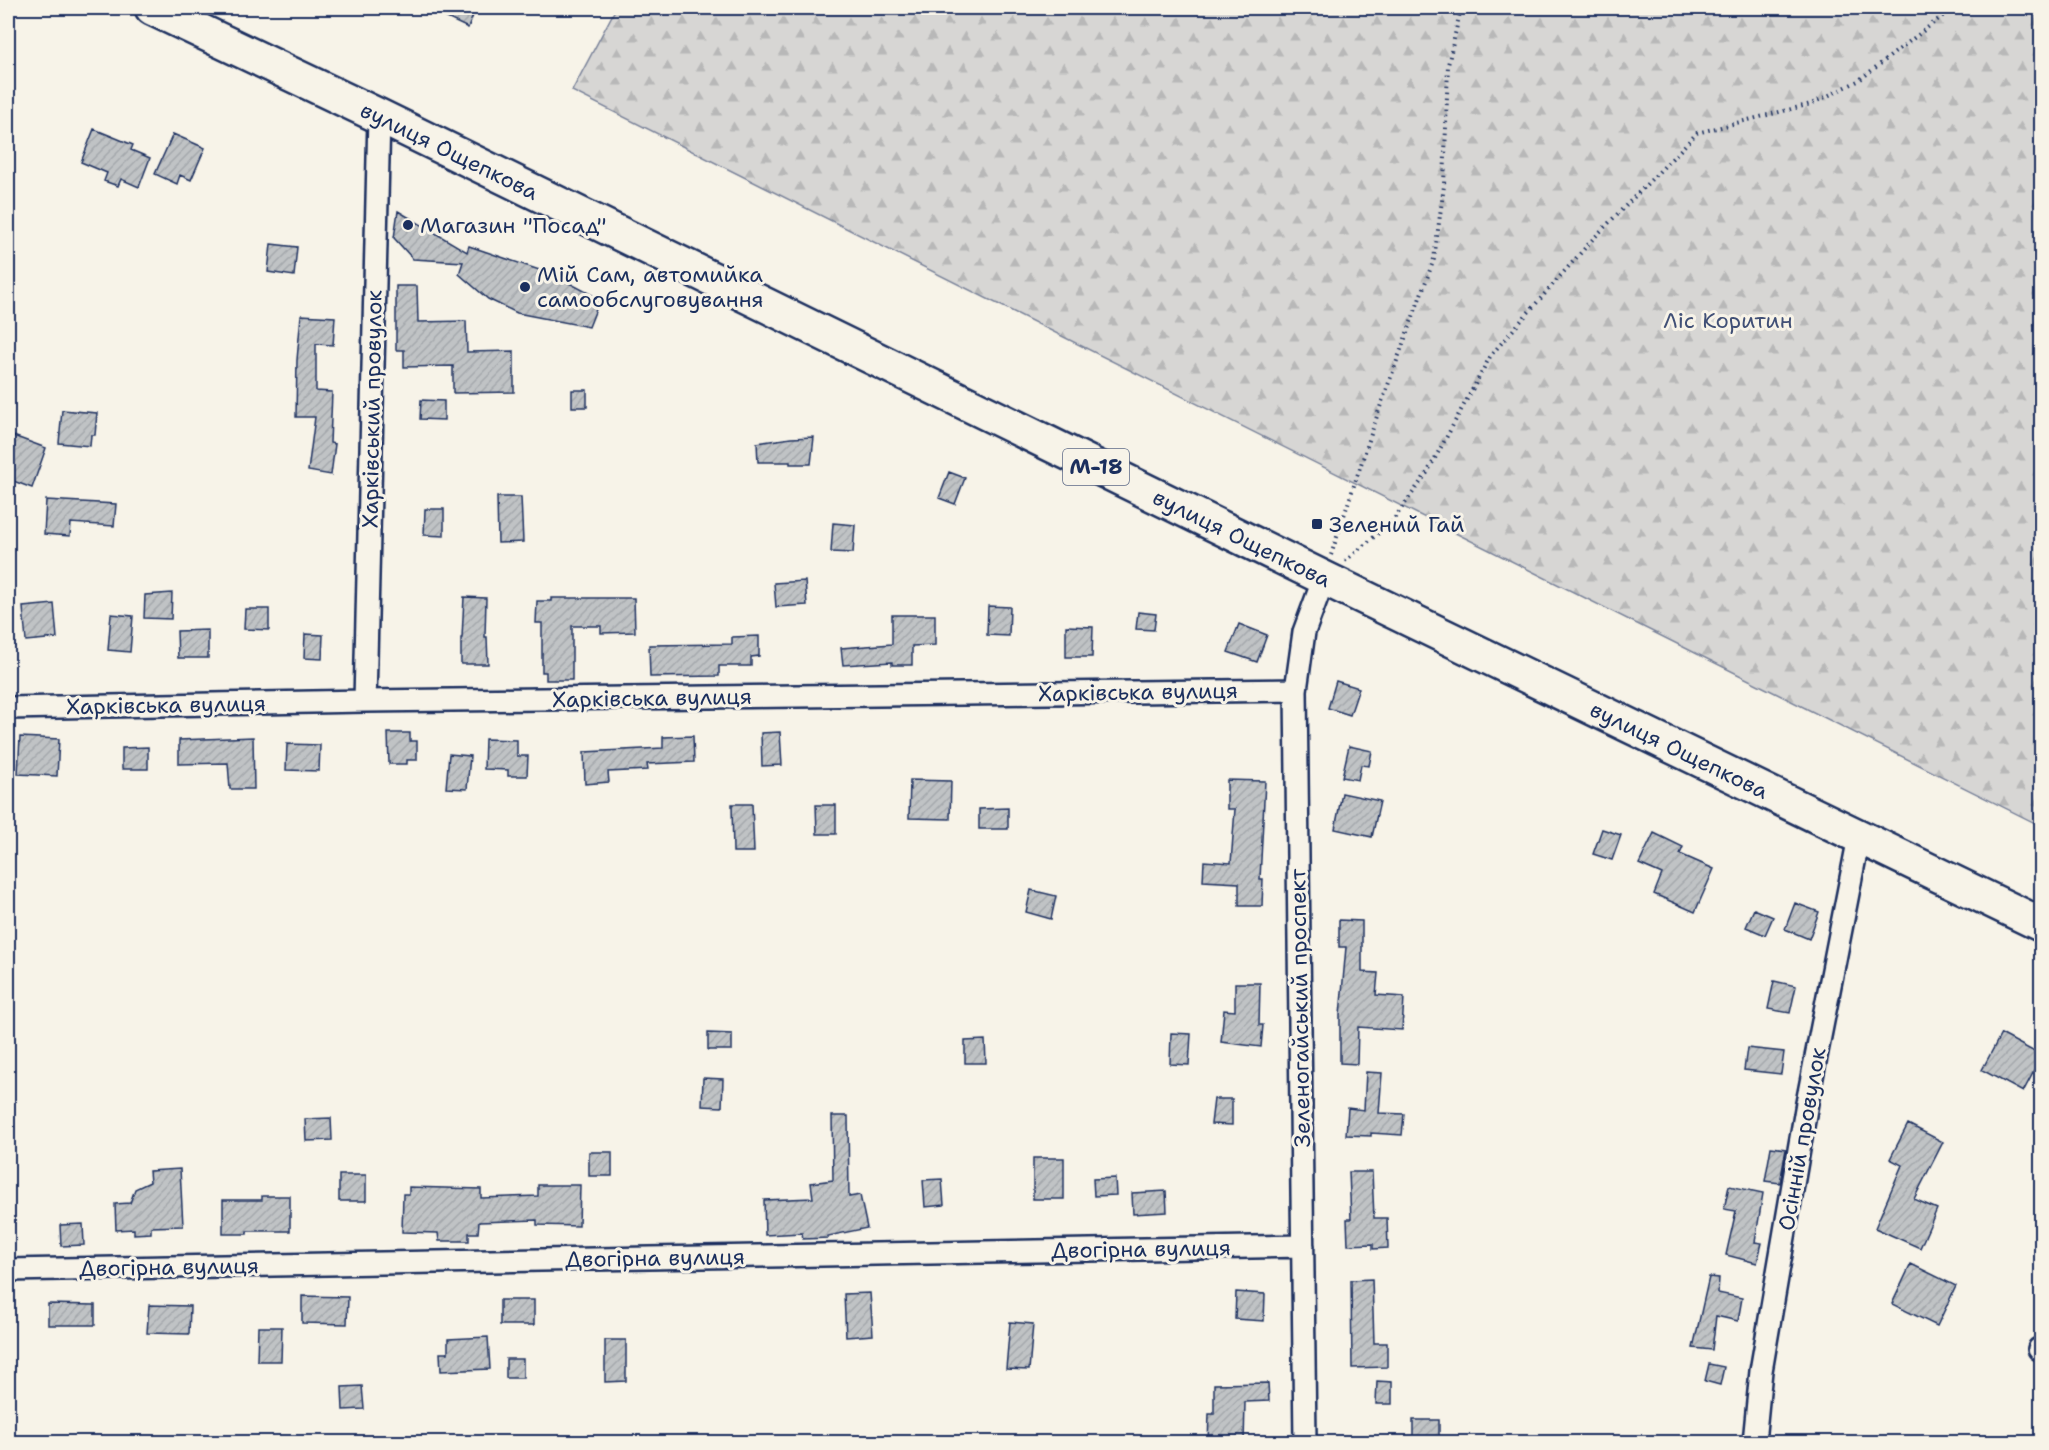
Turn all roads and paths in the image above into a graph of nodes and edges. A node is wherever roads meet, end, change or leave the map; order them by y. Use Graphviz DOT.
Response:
graph roads {
  1 [pos="152,8"];
  2 [pos="1461,8"];
  3 [pos="1953,8"];
  4 [pos="379,116"];
  5 [pos="1324,578"];
  6 [pos="1296,690"];
  7 [pos="365,701"];
  8 [pos="8,708"];
  9 [pos="1860,837"];
  10 [pos="2042,925"];
  11 [pos="1303,1246"];
  12 [pos="8,1270"];
  13 [pos="1305,1443"];
  14 [pos="1754,1443"];
  1 -- 4 [label="highway, вулиця Ощепкова / М-18"];
  2 -- 5 [label="path"];
  3 -- 5 [label="path"];
  4 -- 5 [label="highway, вулиця Ощепкова / М-18"];
  4 -- 7 [label="street, Харківський провулок"];
  5 -- 6 [label="street, Зеленогайський проспект"];
  5 -- 9 [label="highway, вулиця Ощепкова / М-18"];
  6 -- 7 [label="street, Харківська вулиця"];
  6 -- 11 [label="street, Зеленогайський проспект"];
  7 -- 8 [label="street, Харківська вулиця"];
  9 -- 10 [label="highway, вулиця Ощепкова / М-18"];
  9 -- 14 [label="street, Осінній провулок"];
  11 -- 12 [label="street, Двогірна вулиця"];
  11 -- 13 [label="street, Зеленогайський проспект"];
}
